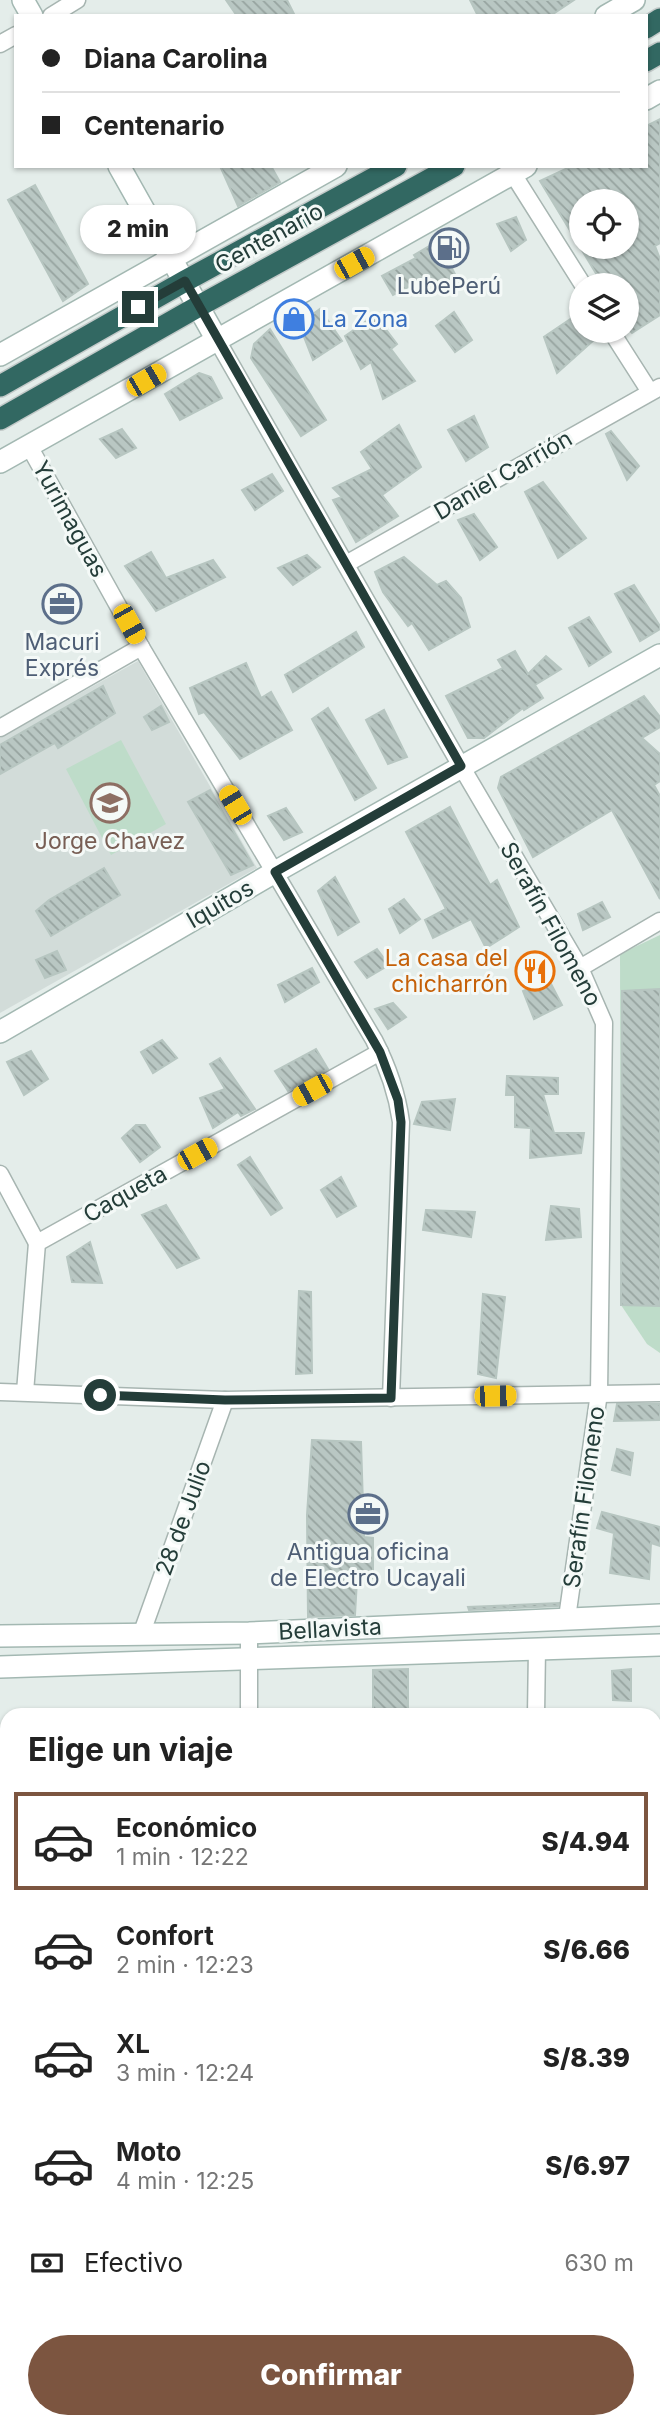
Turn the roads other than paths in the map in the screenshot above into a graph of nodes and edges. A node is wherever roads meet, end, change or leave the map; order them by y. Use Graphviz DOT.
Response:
graph roads {
  1 [pos="77,0"];
  2 [pos="634,0"];
  3 [pos="54,14"];
  4 [pos="610,14"];
  5 [pos="119,168"];
  6 [pos="332,168"];
  7 [pos="392,168"];
  8 [pos="450,168"];
  9 [pos="520,170"];
  10 [pos="171,258"];
  11 [pos="576,273"];
  12 [pos="185,281"];
  13 [pos="199,306"];
  14 [pos="217,340"];
  15 [pos="620,343"];
  16 [pos="0,355"];
  17 [pos="0,386"];
  18 [pos="655,390"];
  19 [pos="0,419"];
  20 [pos="29,446"];
  21 [pos="0,462"];
  22 [pos="346,564"];
  23 [pos="141,647"];
  24 [pos="660,655"];
  25 [pos="0,728"];
  26 [pos="461,766"];
  27 [pos="275,872"];
  28 [pos="660,920"];
  29 [pos="580,968"];
  30 [pos="0,1032"];
  31 [pos="380,1052"];
  32 [pos="0,1174"];
  33 [pos="37,1243"];
  34 [pos="0,1392"];
  35 [pos="25,1392"];
  36 [pos="599,1393"];
  37 [pos="660,1393"];
  38 [pos="391,1398"];
  39 [pos="225,1400"];
  40 [pos="660,1615"];
  41 [pos="567,1618"];
  42 [pos="249,1633"];
  43 [pos="141,1635"];
  44 [pos="0,1636"];
  45 [pos="660,1645"];
  46 [pos="537,1648"];
  47 [pos="249,1660"];
  48 [pos="0,1667"];
  49 [pos="249,1708"];
  50 [pos="536,1708"];
  1 -- 3 [label="street"];
  2 -- 4 [label="street"];
  5 -- 10 [label="street, Serafín Filomeno"];
  6 -- 10 [label="street"];
  7 -- 12 [label="highway, Centenario"];
  8 -- 13 [label="highway, Centenario"];
  9 -- 11 [label="street"];
  9 -- 14 [label="street"];
  10 -- 12 [label="street, Serafín Filomeno"];
  10 -- 16 [label="street"];
  12 -- 13 [label="street, Serafín Filomeno"];
  12 -- 17 [label="highway, Centenario"];
  13 -- 14 [label="street, Serafín Filomeno"];
  13 -- 19 [label="highway, Centenario"];
  14 -- 20 [label="street"];
  14 -- 22 [label="street, Serafín Filomeno"];
  15 -- 18 [label="street"];
  18 -- 22 [label="street, Daniel Carrión"];
  20 -- 21 [label="street"];
  20 -- 23 [label="street, Yurimaguas"];
  22 -- 26 [label="street, Serafín Filomeno"];
  23 -- 25 [label="street"];
  23 -- 27 [label="street, Yurimaguas"];
  24 -- 26 [label="street, Iquitos"];
  26 -- 27 [label="street, Iquitos"];
  26 -- 29 [label="street, Serafín Filomeno"];
  27 -- 30 [label="street, Iquitos"];
  27 -- 31 [label="street, Yurimaguas"];
  28 -- 29 [label="street"];
  29 -- 36 [label="street, Serafín Filomeno"];
  31 -- 33 [label="street, Caqueta"];
  31 -- 38 [label="street, Yurimaguas"];
  32 -- 33 [label="street"];
  33 -- 35 [label="street"];
  34 -- 35 [label="street"];
  35 -- 39 [label="street"];
  36 -- 37 [label="street"];
  36 -- 38 [label="street"];
  36 -- 41 [label="street, Serafín Filomeno"];
  38 -- 39 [label="street"];
  39 -- 43 [label="street, 28 de Julio"];
  40 -- 41 [label="street, Bellavista"];
  41 -- 42 [label="street, Bellavista"];
  42 -- 43 [label="street, Bellavista"];
  42 -- 47 [label="street"];
  43 -- 44 [label="street, Bellavista"];
  45 -- 46 [label="street, Bellavista"];
  46 -- 47 [label="street, Bellavista"];
  46 -- 50 [label="street"];
  47 -- 48 [label="street, Bellavista"];
  47 -- 49 [label="street"];
}
